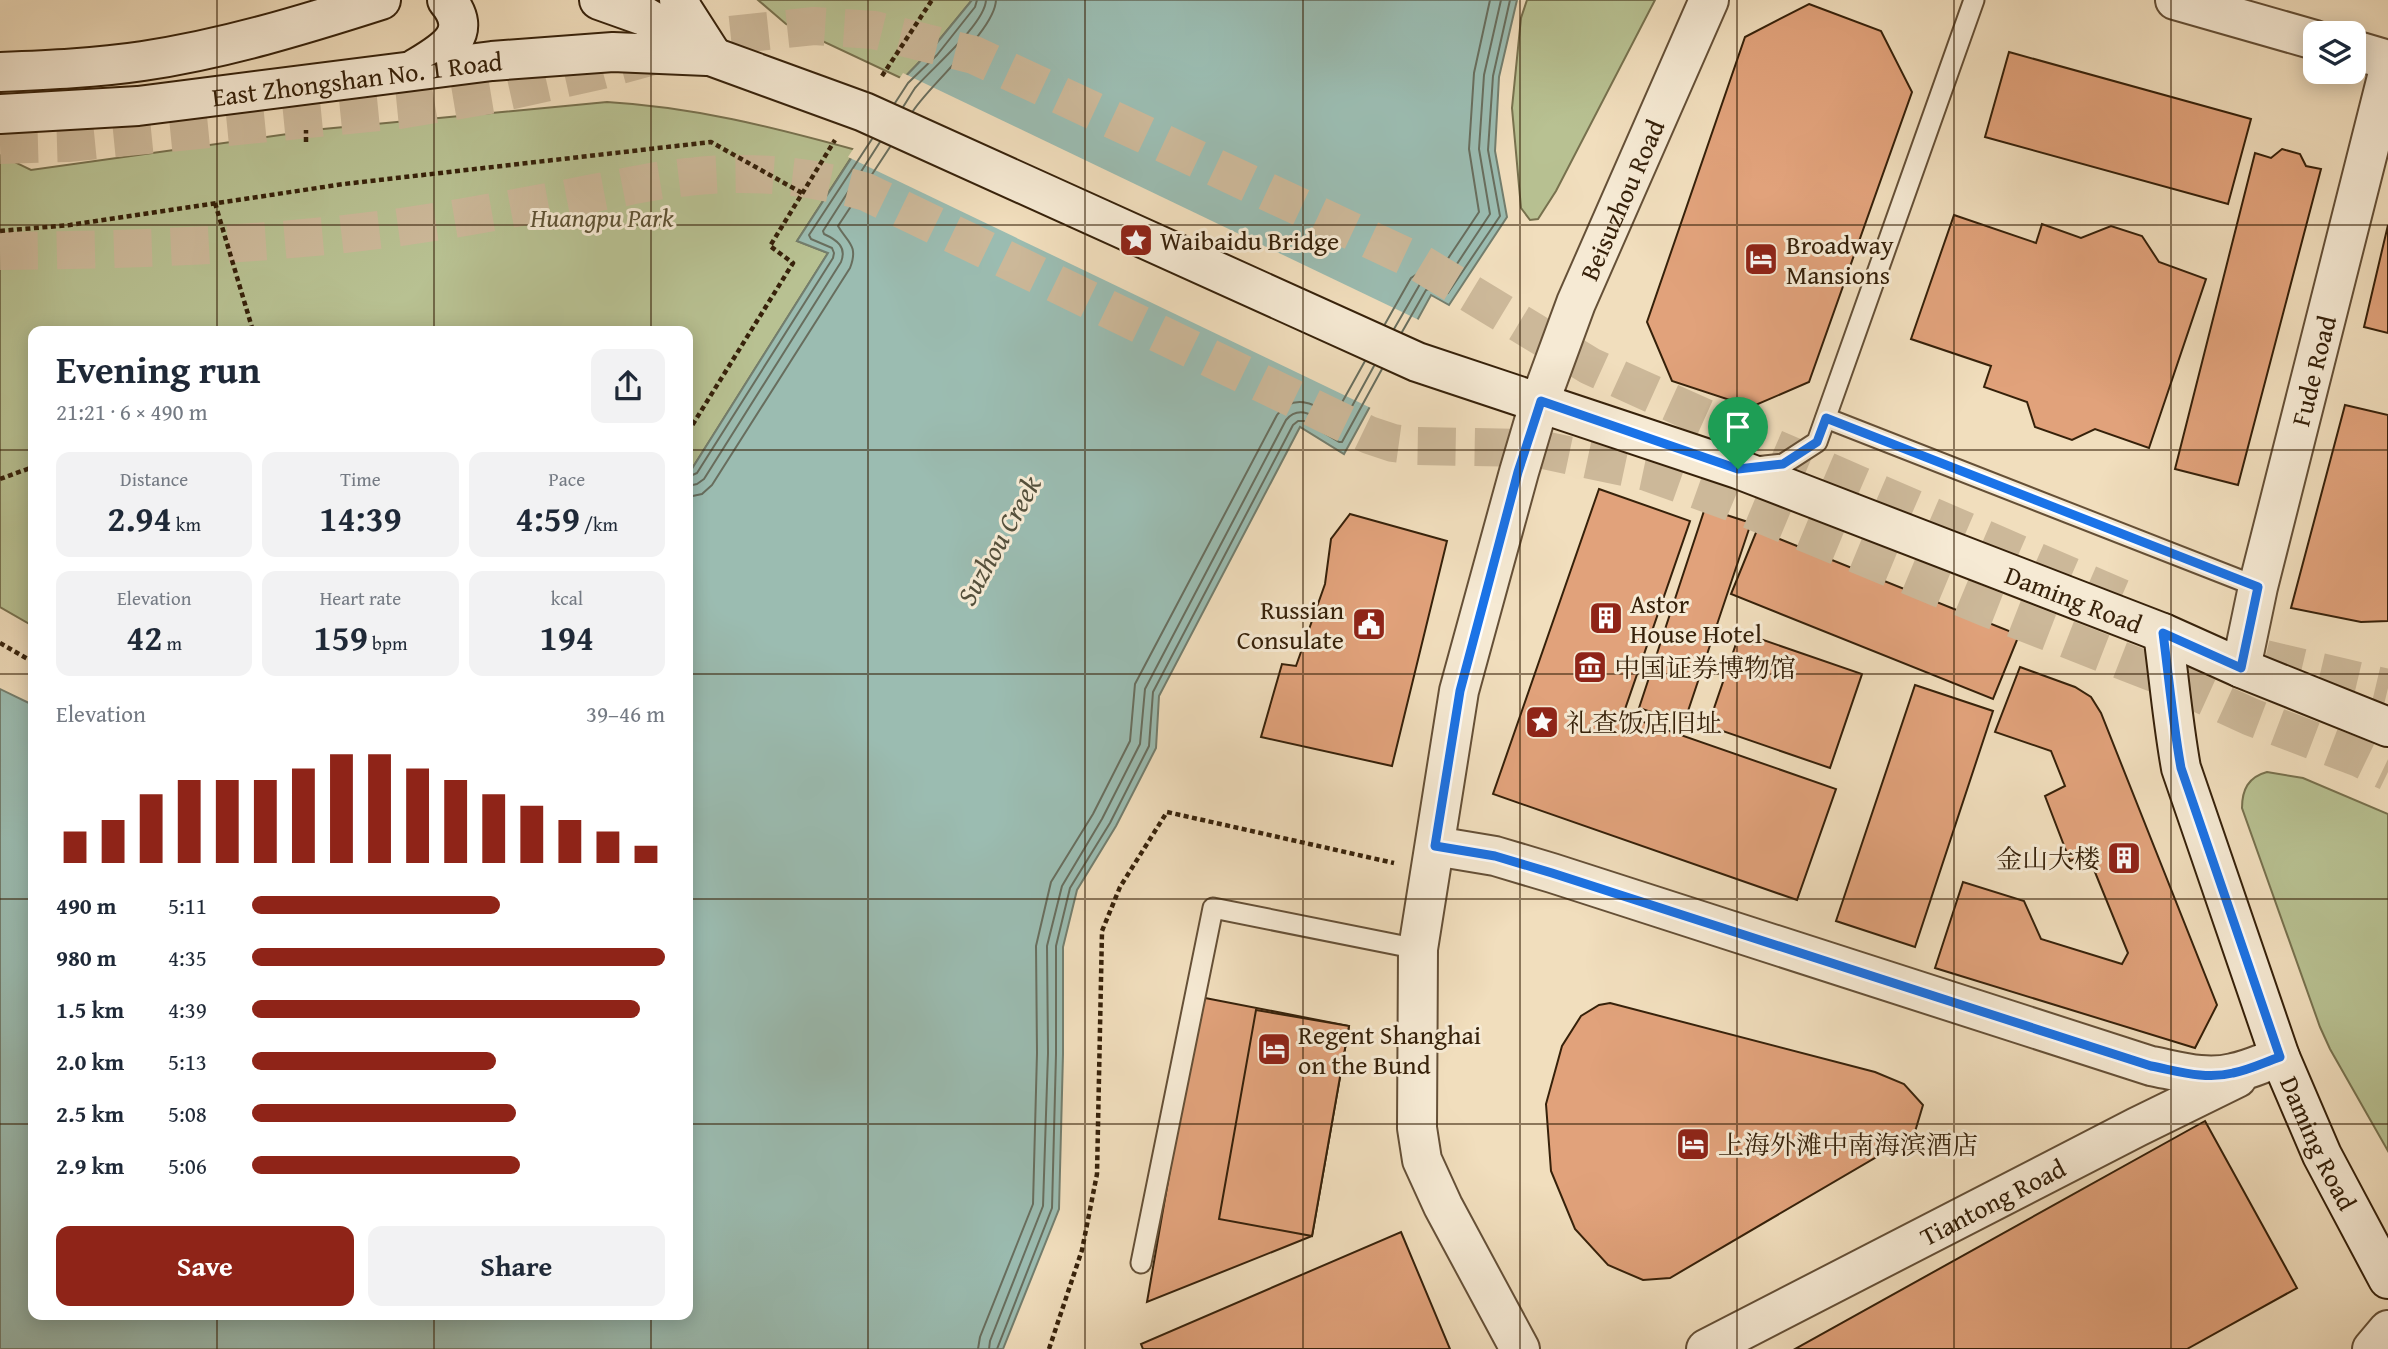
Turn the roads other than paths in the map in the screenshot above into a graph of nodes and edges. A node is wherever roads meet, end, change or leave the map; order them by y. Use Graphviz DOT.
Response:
graph roads {
  1 [pos="381,0"];
  2 [pos="447,0"];
  3 [pos="599,0"];
  4 [pos="679,0"];
  5 [pos="1709,0"];
  6 [pos="1974,0"];
  7 [pos="2175,0"];
  8 [pos="2303,37"];
  9 [pos="2366,54"];
  10 [pos="713,57"];
  11 [pos="2388,60"];
  12 [pos="414,70"];
  13 [pos="0,72"];
  14 [pos="2388,73"];
  15 [pos="0,114"];
  16 [pos="1417,362"];
  17 [pos="1541,401"];
  18 [pos="1826,418"];
  19 [pos="1738,469"];
  20 [pos="2258,587"];
  21 [pos="2163,633"];
  22 [pos="2241,668"];
  23 [pos="2388,727"];
  24 [pos="1433,859"];
  25 [pos="1418,949"];
  26 [pos="2280,1057"];
  27 [pos="1141,1264"];
  28 [pos="2388,1279"];
  29 [pos="2388,1330"];
  30 [pos="1520,1349"];
  31 [pos="1706,1349"];
  32 [pos="2372,1349"];
  1 -- 13 [label="street, East Zhongshan No. 1 Road"];
  2 -- 12 [label="street"];
  3 -- 10 [label="street, East Zhongshan No. 1 Road"];
  4 -- 10 [label="street"];
  5 -- 17 [label="street, Beisuzhou Road"];
  6 -- 18 [label="lane"];
  7 -- 8 [label="street"];
  9 -- 11 [label="street"];
  10 -- 12 [label="street, East Zhongshan No. 1 Road"];
  10 -- 16 [label="street, East Zhongshan No. 1 Road"];
  12 -- 15 [label="street, East Zhongshan No. 1 Road"];
  14 -- 20 [label="street, Fude Road"];
  16 -- 17 [label="street, Daming Road"];
  17 -- 19 [label="street, Daming Road"];
  17 -- 24 [label="street, Beisuzhou Road"];
  18 -- 19 [label="lane"];
  18 -- 20 [label="lane"];
  19 -- 21 [label="street, Daming Road"];
  20 -- 22 [label="street, Fude Road"];
  21 -- 22 [label="street"];
  21 -- 26 [label="street, Daming Road"];
  22 -- 23 [label="street"];
  24 -- 25 [label="street, Beisuzhou Road"];
  24 -- 26 [label="street"];
  25 -- 27 [label="lane"];
  25 -- 30 [label="street, Beisuzhou Road"];
  26 -- 28 [label="street, Daming Road"];
  26 -- 31 [label="street, Tiantong Road"];
  29 -- 32 [label="street"];
}
